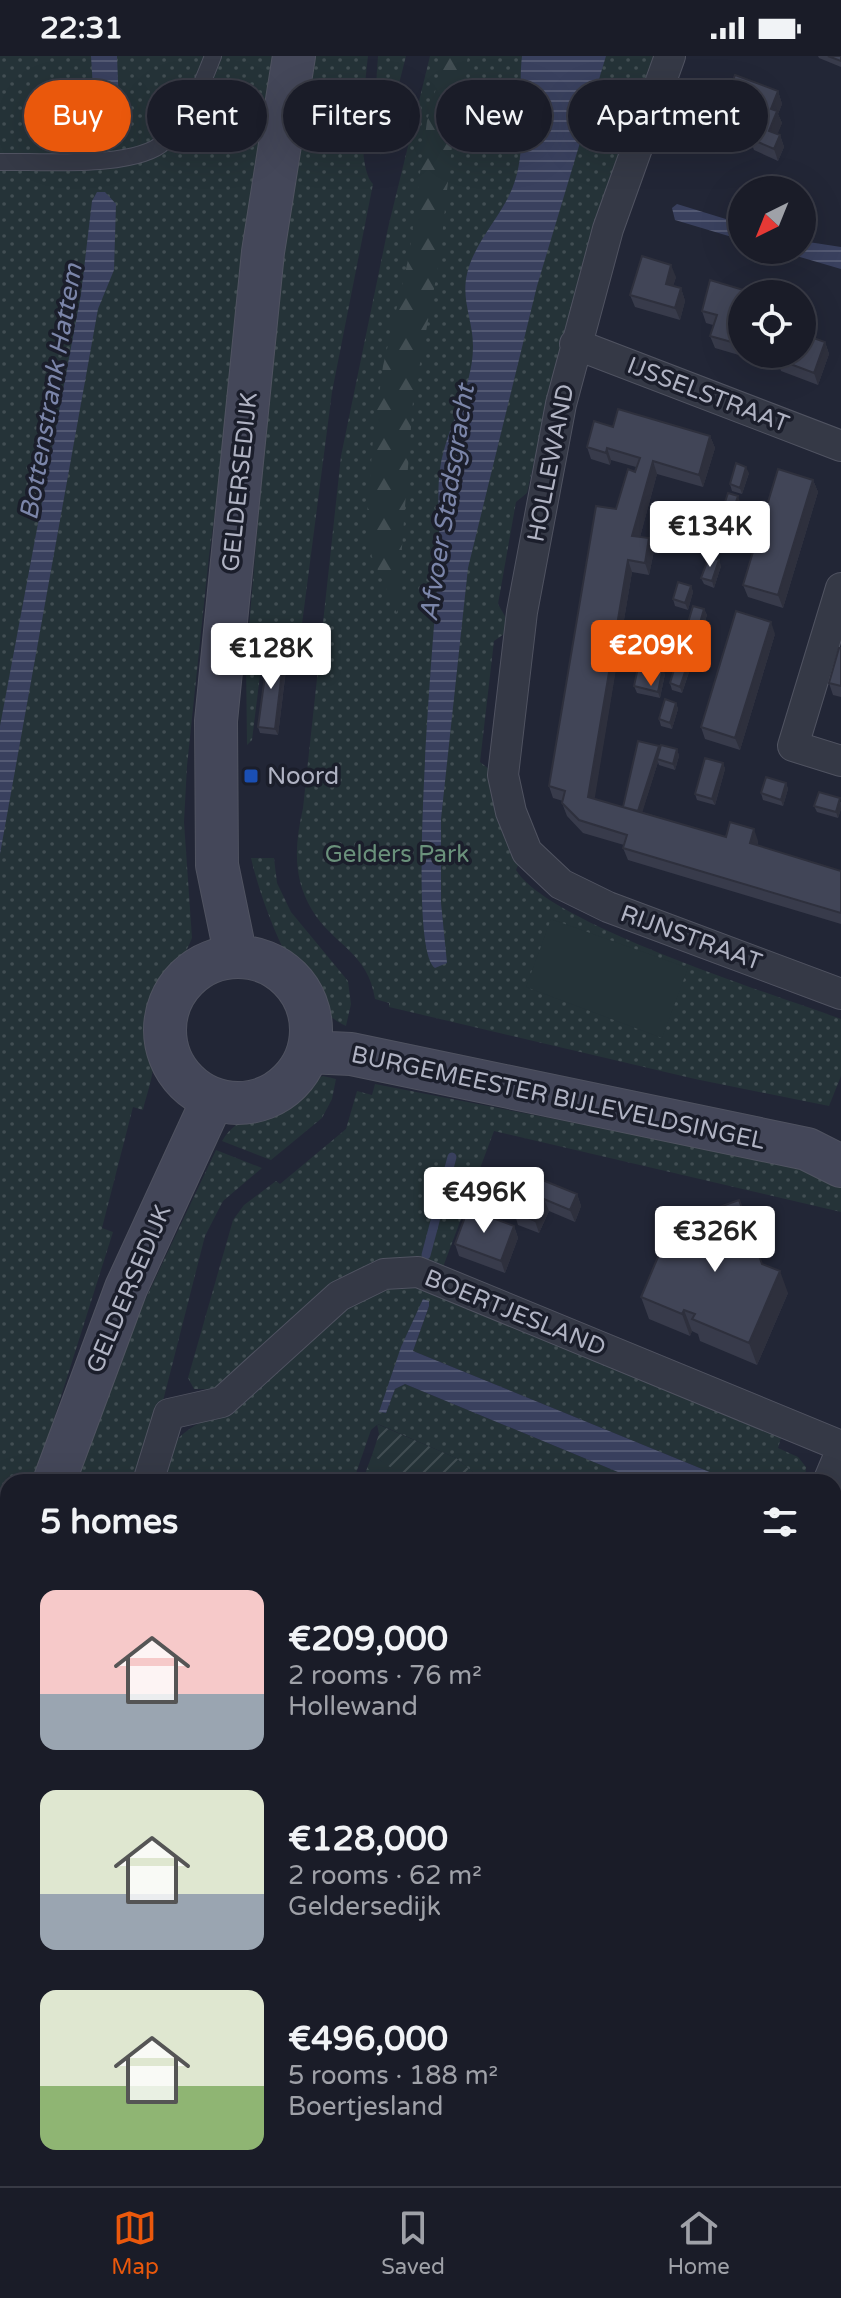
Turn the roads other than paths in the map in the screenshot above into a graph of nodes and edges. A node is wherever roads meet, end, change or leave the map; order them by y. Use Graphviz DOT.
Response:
graph roads {
  1 [pos="213,56"];
  2 [pos="294,56"];
  3 [pos="670,56"];
  4 [pos="0,162"];
  5 [pos="575,344"];
  6 [pos="841,446"];
  7 [pos="841,588"];
  8 [pos="841,761"];
  9 [pos="546,873"];
  10 [pos="236,957"];
  11 [pos="841,994"];
  12 [pos="308,1052"];
  13 [pos="213,1099"];
  14 [pos="830,1154"];
  15 [pos="841,1448"];
  16 [pos="57,1474"];
  17 [pos="150,1474"];
  18 [pos="831,1474"];
  1 -- 4 [label="lane"];
  2 -- 10 [label="main road, GELDERSEDIJK"];
  3 -- 5 [label="street, HOLLEWAND"];
  5 -- 6 [label="street, IJSSELSTRAAT"];
  5 -- 9 [label="street, HOLLEWAND"];
  7 -- 8 [label="street"];
  9 -- 11 [label="street, RIJNSTRAAT"];
  10 -- 12 [label="main road"];
  10 -- 13 [label="main road"];
  12 -- 13 [label="main road"];
  12 -- 14 [label="main road, BURGEMEESTER BIJLEVELDSINGEL"];
  13 -- 16 [label="main road, GELDERSEDIJK"];
  15 -- 17 [label="street, BOERTJESLAND"];
  15 -- 18 [label="street"];
}
